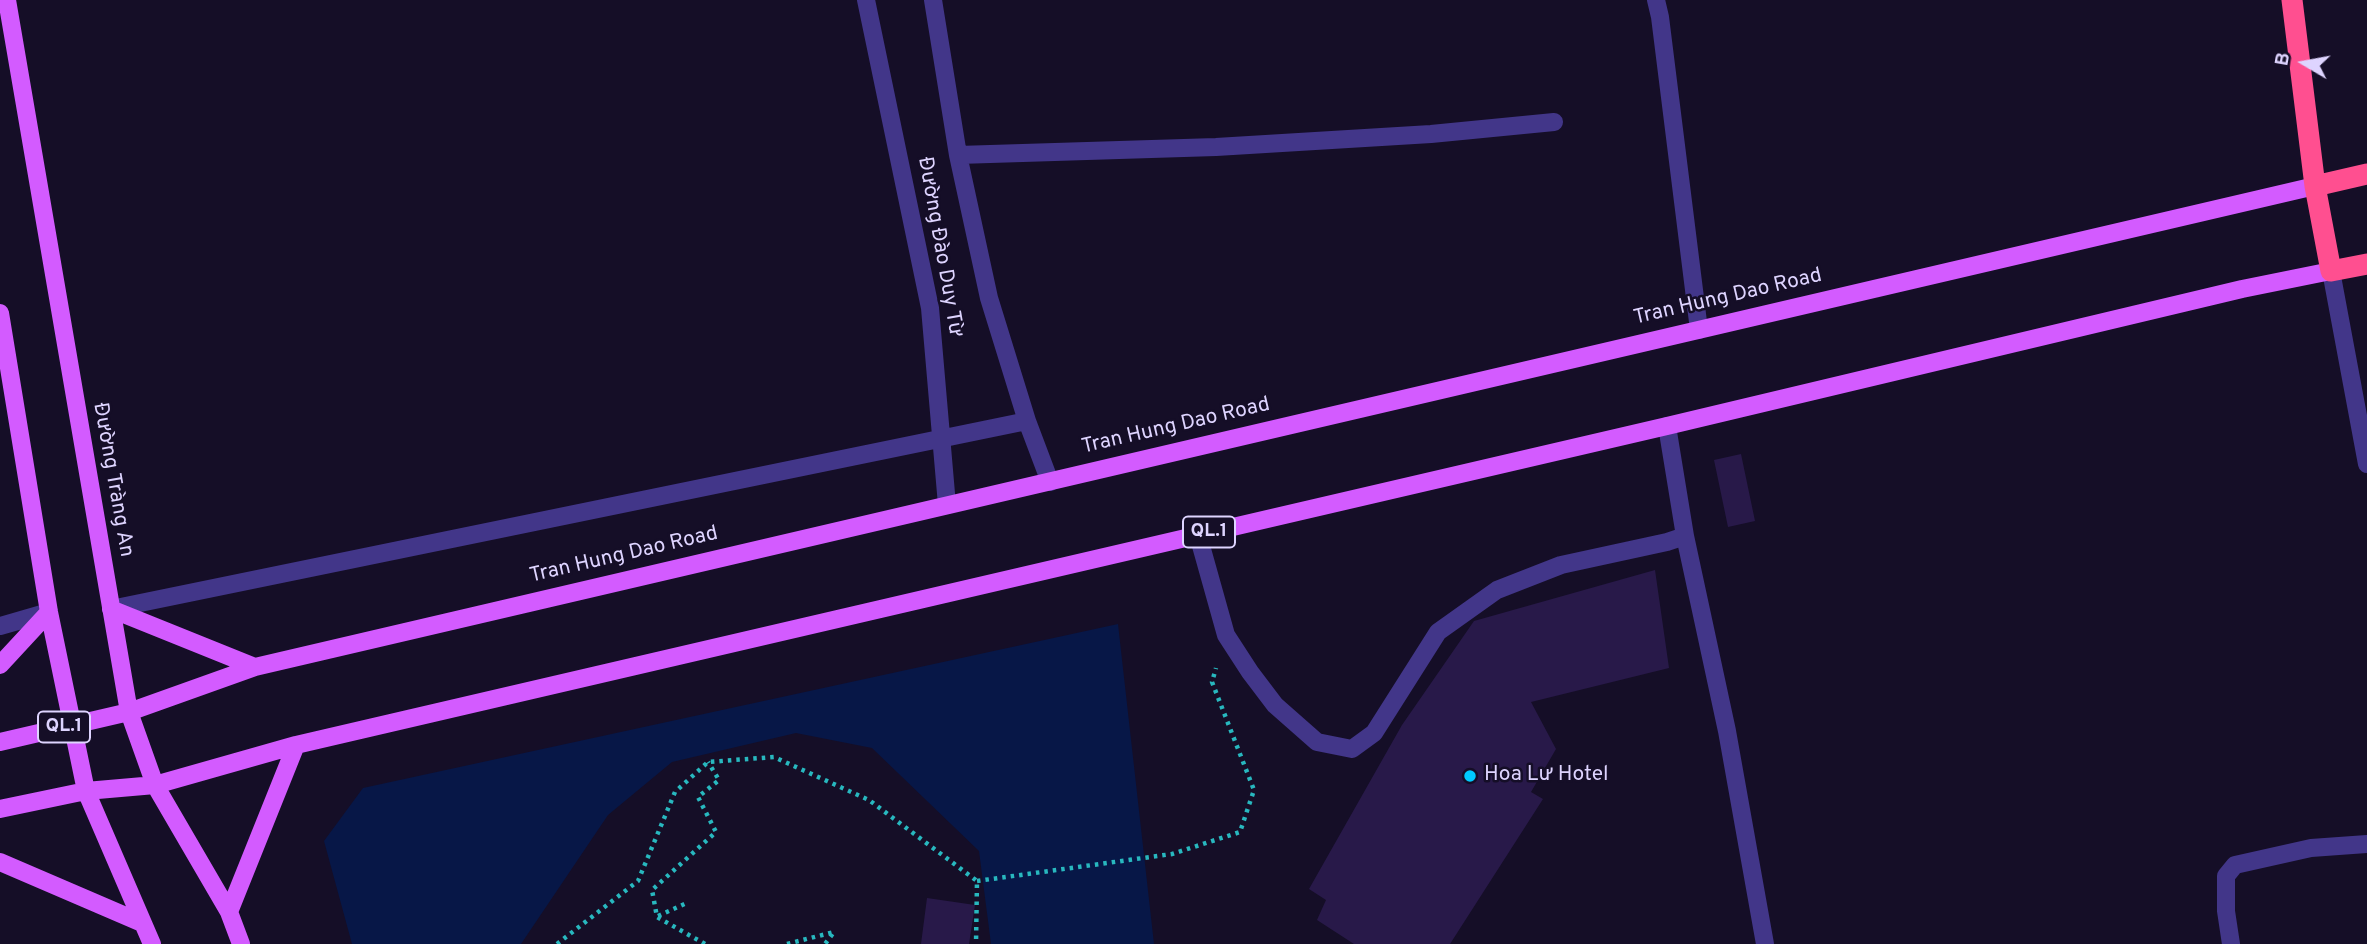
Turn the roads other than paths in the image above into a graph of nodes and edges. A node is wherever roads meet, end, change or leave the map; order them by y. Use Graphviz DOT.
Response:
graph roads {
  1 [pos="7,0"];
  2 [pos="866,0"];
  3 [pos="933,0"];
  4 [pos="1656,0"];
  5 [pos="2291,0"];
  6 [pos="1553,122"];
  7 [pos="958,155"];
  8 [pos="2367,174"];
  9 [pos="2315,186"];
  10 [pos="2367,264"];
  11 [pos="2331,271"];
  12 [pos="0,313"];
  13 [pos="1699,330"];
  14 [pos="1027,421"];
  15 [pos="1667,426"];
  16 [pos="943,439"];
  17 [pos="2367,464"];
  18 [pos="1050,482"];
  19 [pos="947,505"];
  20 [pos="1198,535"];
  21 [pos="1685,536"];
  22 [pos="111,609"];
  23 [pos="49,612"];
  24 [pos="0,626"];
  25 [pos="0,665"];
  26 [pos="255,667"];
  27 [pos="129,712"];
  28 [pos="74,724"];
  29 [pos="0,742"];
  30 [pos="296,745"];
  31 [pos="155,785"];
  32 [pos="86,790"];
  33 [pos="0,809"];
  34 [pos="2367,844"];
  35 [pos="0,862"];
  36 [pos="229,912"];
  37 [pos="142,923"];
  38 [pos="152,944"];
  39 [pos="241,944"];
  40 [pos="1765,944"];
  41 [pos="2231,944"];
  1 -- 22 [label="main road, Đường Tràng An"];
  2 -- 16 [label="street, Đường Đào Duy Từ"];
  3 -- 7 [label="street, Đường Đào Duy Từ"];
  4 -- 13 [label="street"];
  5 -- 9 [label="highway"];
  6 -- 7 [label="street"];
  7 -- 14 [label="street, Đường Đào Duy Từ"];
  8 -- 9 [label="highway, Tran Hung Dao Road / QL.1"];
  9 -- 11 [label="highway"];
  9 -- 13 [label="main road, Tran Hung Dao Road / QL.1"];
  10 -- 11 [label="highway, QL.1"];
  11 -- 15 [label="main road, QL.1"];
  11 -- 17 [label="street"];
  12 -- 23 [label="main road"];
  13 -- 18 [label="main road, Tran Hung Dao Road / QL.1"];
  14 -- 16 [label="street"];
  14 -- 18 [label="street, Đường Đào Duy Từ"];
  15 -- 20 [label="main road, QL.1"];
  15 -- 21 [label="street"];
  16 -- 19 [label="street, Đường Đào Duy Từ"];
  16 -- 22 [label="street"];
  18 -- 19 [label="main road, Tran Hung Dao Road / QL.1"];
  19 -- 26 [label="main road, Tran Hung Dao Road / QL.1"];
  20 -- 21 [label="street"];
  20 -- 30 [label="main road, QL.1"];
  21 -- 40 [label="street"];
  22 -- 26 [label="main road"];
  22 -- 27 [label="main road, Đường Tràng An"];
  23 -- 24 [label="street"];
  23 -- 25 [label="main road"];
  23 -- 28 [label="main road"];
  26 -- 27 [label="main road, Tran Hung Dao Road / QL.1"];
  27 -- 28 [label="main road, Tran Hung Dao Road / QL.1"];
  27 -- 31 [label="main road, Đường Tràng An"];
  28 -- 29 [label="main road, Tran Hung Dao Road / QL.1"];
  28 -- 32 [label="main road"];
  30 -- 31 [label="main road, QL.1"];
  30 -- 36 [label="main road"];
  31 -- 32 [label="main road, QL.1"];
  31 -- 36 [label="main road, Đường Tràng An"];
  32 -- 33 [label="main road, QL.1"];
  32 -- 37 [label="main road"];
  34 -- 41 [label="street"];
  35 -- 37 [label="main road"];
  36 -- 39 [label="main road, Đường Tràng An"];
  37 -- 38 [label="main road"];
}
